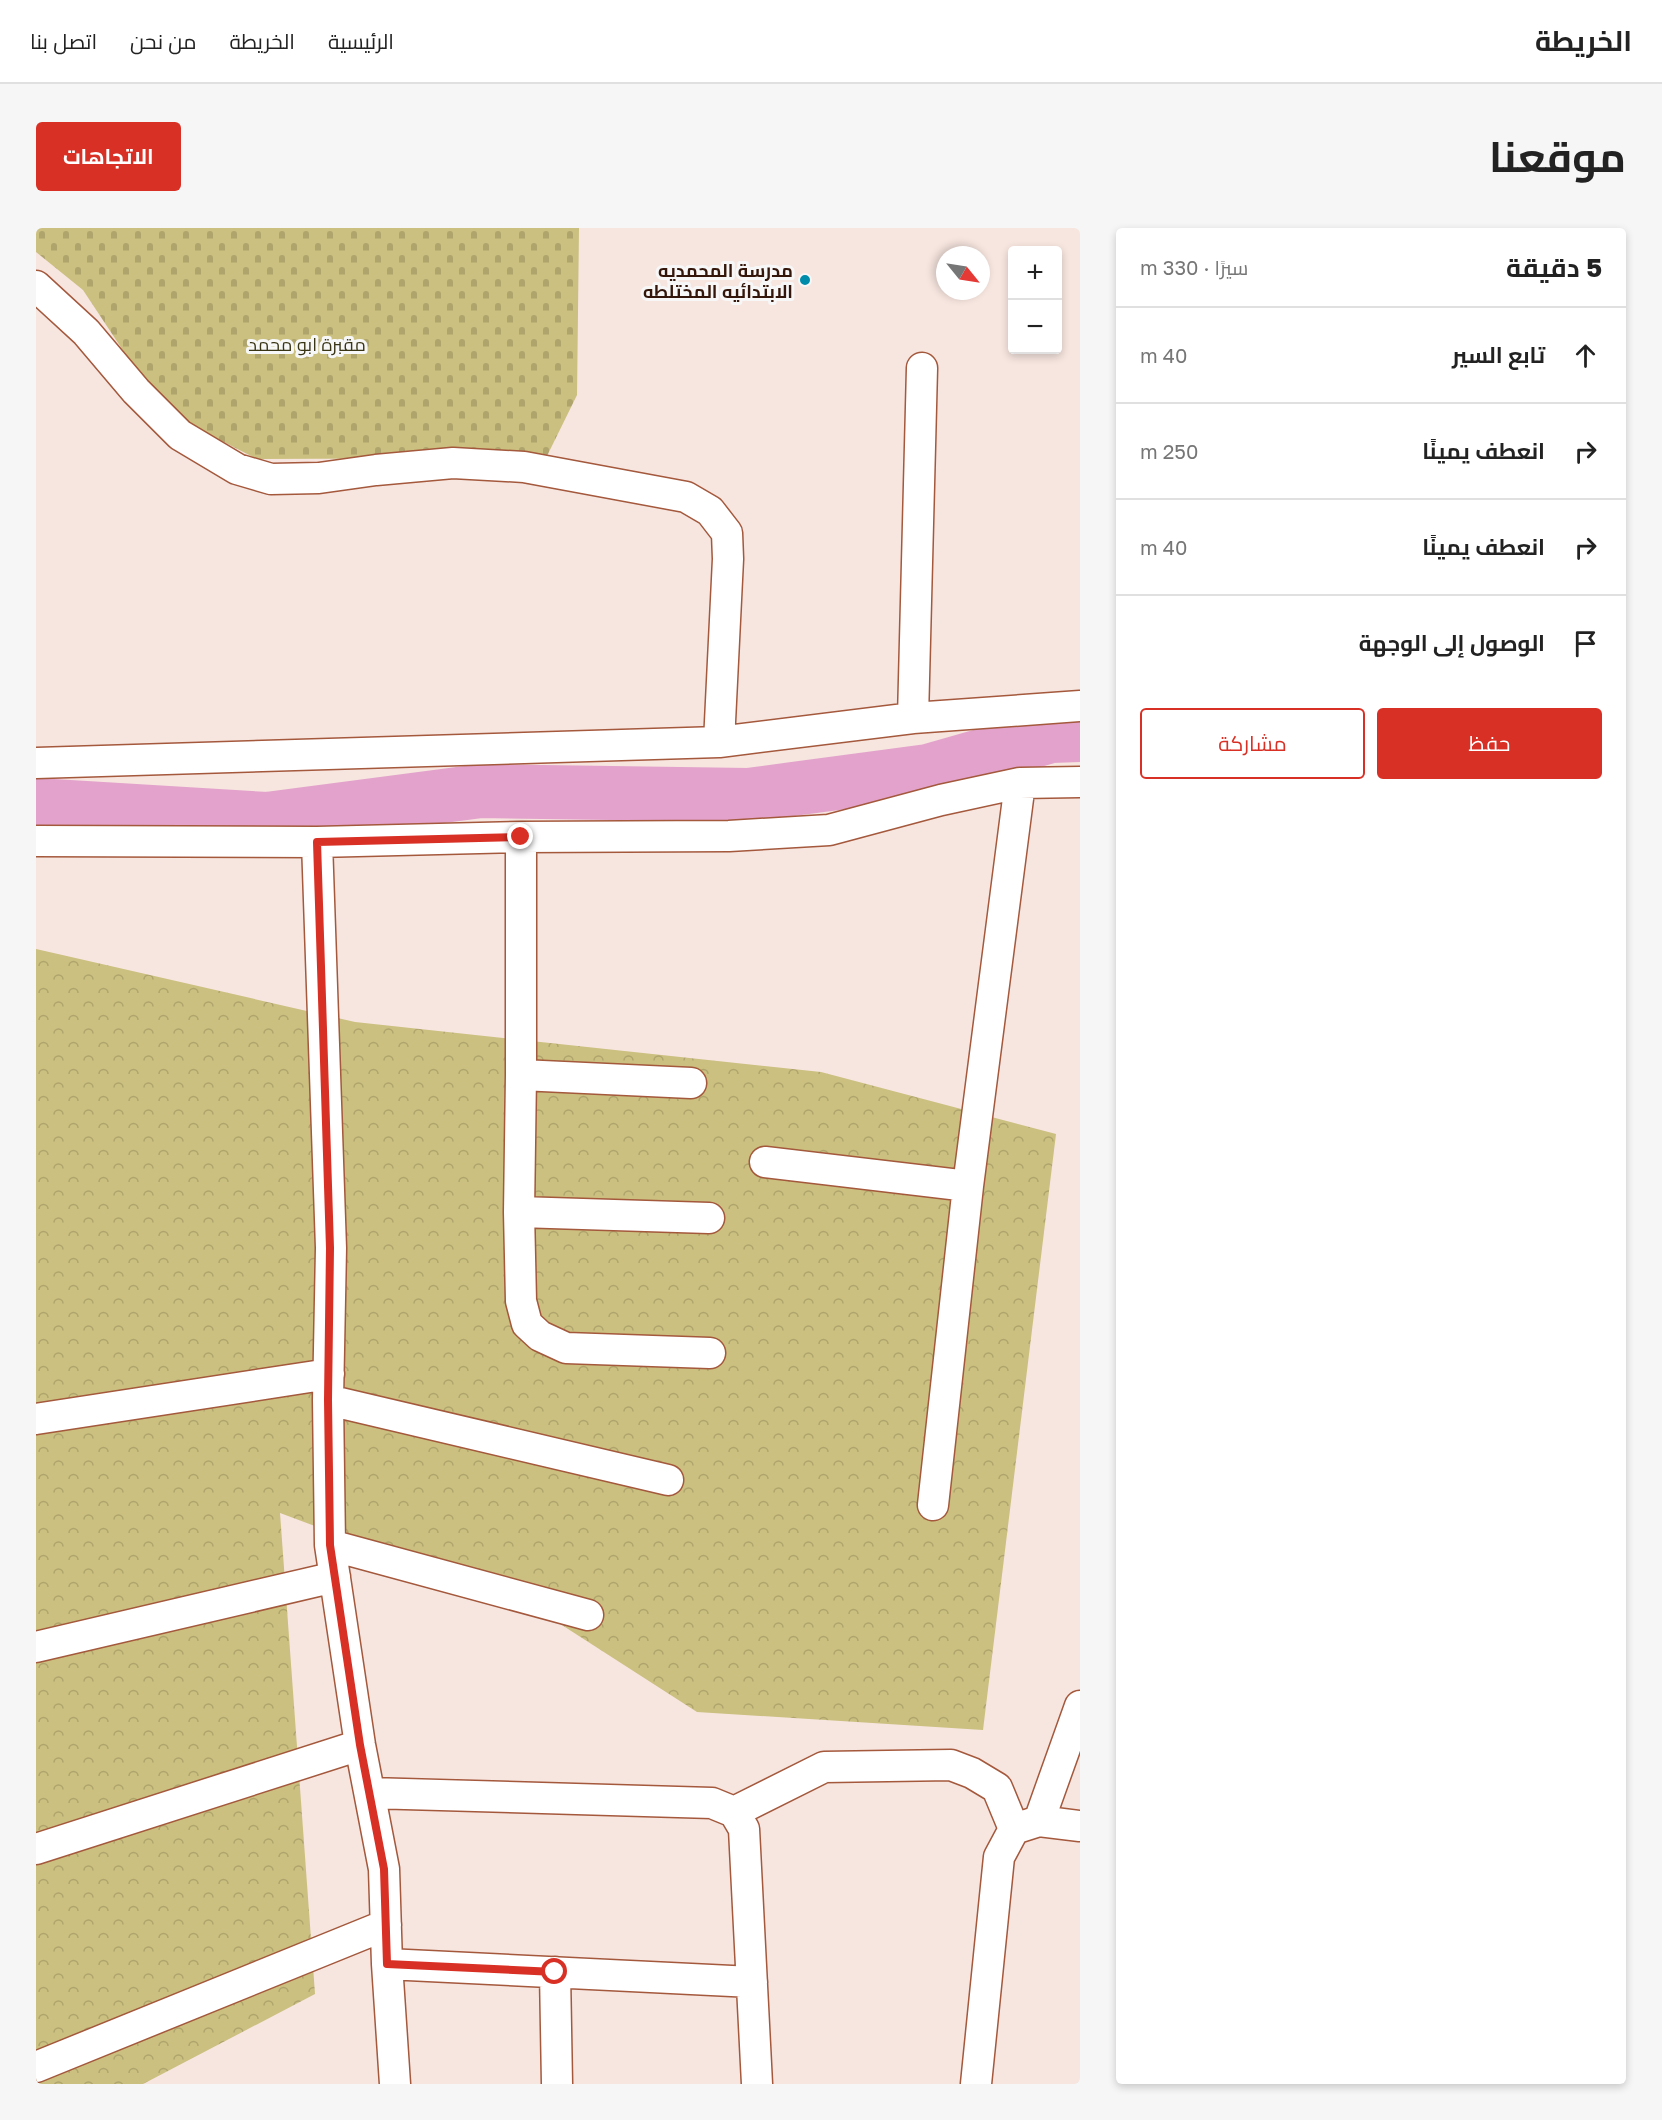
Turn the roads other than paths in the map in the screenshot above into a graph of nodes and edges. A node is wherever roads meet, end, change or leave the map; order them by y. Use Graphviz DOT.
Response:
graph roads {
  1 [pos="36,286"];
  2 [pos="922,369"];
  3 [pos="1080,706"];
  4 [pos="913,718"];
  5 [pos="719,742"];
  6 [pos="36,763"];
  7 [pos="1080,782"];
  8 [pos="1020,783"];
  9 [pos="521,837"];
  10 [pos="36,841"];
  11 [pos="317,842"];
  12 [pos="521,1075"];
  13 [pos="691,1083"];
  14 [pos="765,1162"];
  15 [pos="968,1186"];
  16 [pos="519,1212"];
  17 [pos="709,1218"];
  18 [pos="710,1353"];
  19 [pos="329,1387"];
  20 [pos="36,1419"];
  21 [pos="668,1480"];
  22 [pos="933,1505"];
  23 [pos="330,1545"];
  24 [pos="335,1577"];
  25 [pos="588,1615"];
  26 [pos="36,1647"];
  27 [pos="1080,1706"];
  28 [pos="360,1745"];
  29 [pos="370,1793"];
  30 [pos="734,1812"];
  31 [pos="1027,1825"];
  32 [pos="1080,1826"];
  33 [pos="36,1849"];
  34 [pos="386,1925"];
  35 [pos="387,1964"];
  36 [pos="555,1972"];
  37 [pos="752,1982"];
  38 [pos="36,2067"];
  39 [pos="395,2084"];
  40 [pos="557,2084"];
  41 [pos="757,2084"];
  42 [pos="976,2084"];
  1 -- 5 [label="street"];
  2 -- 4 [label="street"];
  3 -- 4 [label="street"];
  4 -- 5 [label="street"];
  5 -- 6 [label="street"];
  7 -- 8 [label="street"];
  8 -- 9 [label="street"];
  8 -- 15 [label="street"];
  9 -- 11 [label="street"];
  9 -- 12 [label="street"];
  10 -- 11 [label="street"];
  11 -- 19 [label="street"];
  12 -- 13 [label="street"];
  12 -- 16 [label="street"];
  14 -- 15 [label="street"];
  15 -- 22 [label="street"];
  16 -- 17 [label="street"];
  16 -- 18 [label="street"];
  19 -- 20 [label="street"];
  19 -- 21 [label="street"];
  19 -- 23 [label="street"];
  23 -- 24 [label="street"];
  23 -- 25 [label="street"];
  24 -- 26 [label="street"];
  24 -- 28 [label="street"];
  27 -- 31 [label="street"];
  28 -- 29 [label="street"];
  28 -- 33 [label="street"];
  29 -- 30 [label="street"];
  29 -- 34 [label="street"];
  30 -- 31 [label="street"];
  30 -- 37 [label="street"];
  31 -- 32 [label="street"];
  31 -- 42 [label="street"];
  34 -- 35 [label="street"];
  34 -- 38 [label="street"];
  35 -- 36 [label="street"];
  35 -- 39 [label="street"];
  36 -- 37 [label="street"];
  36 -- 40 [label="street"];
  37 -- 41 [label="street"];
}
